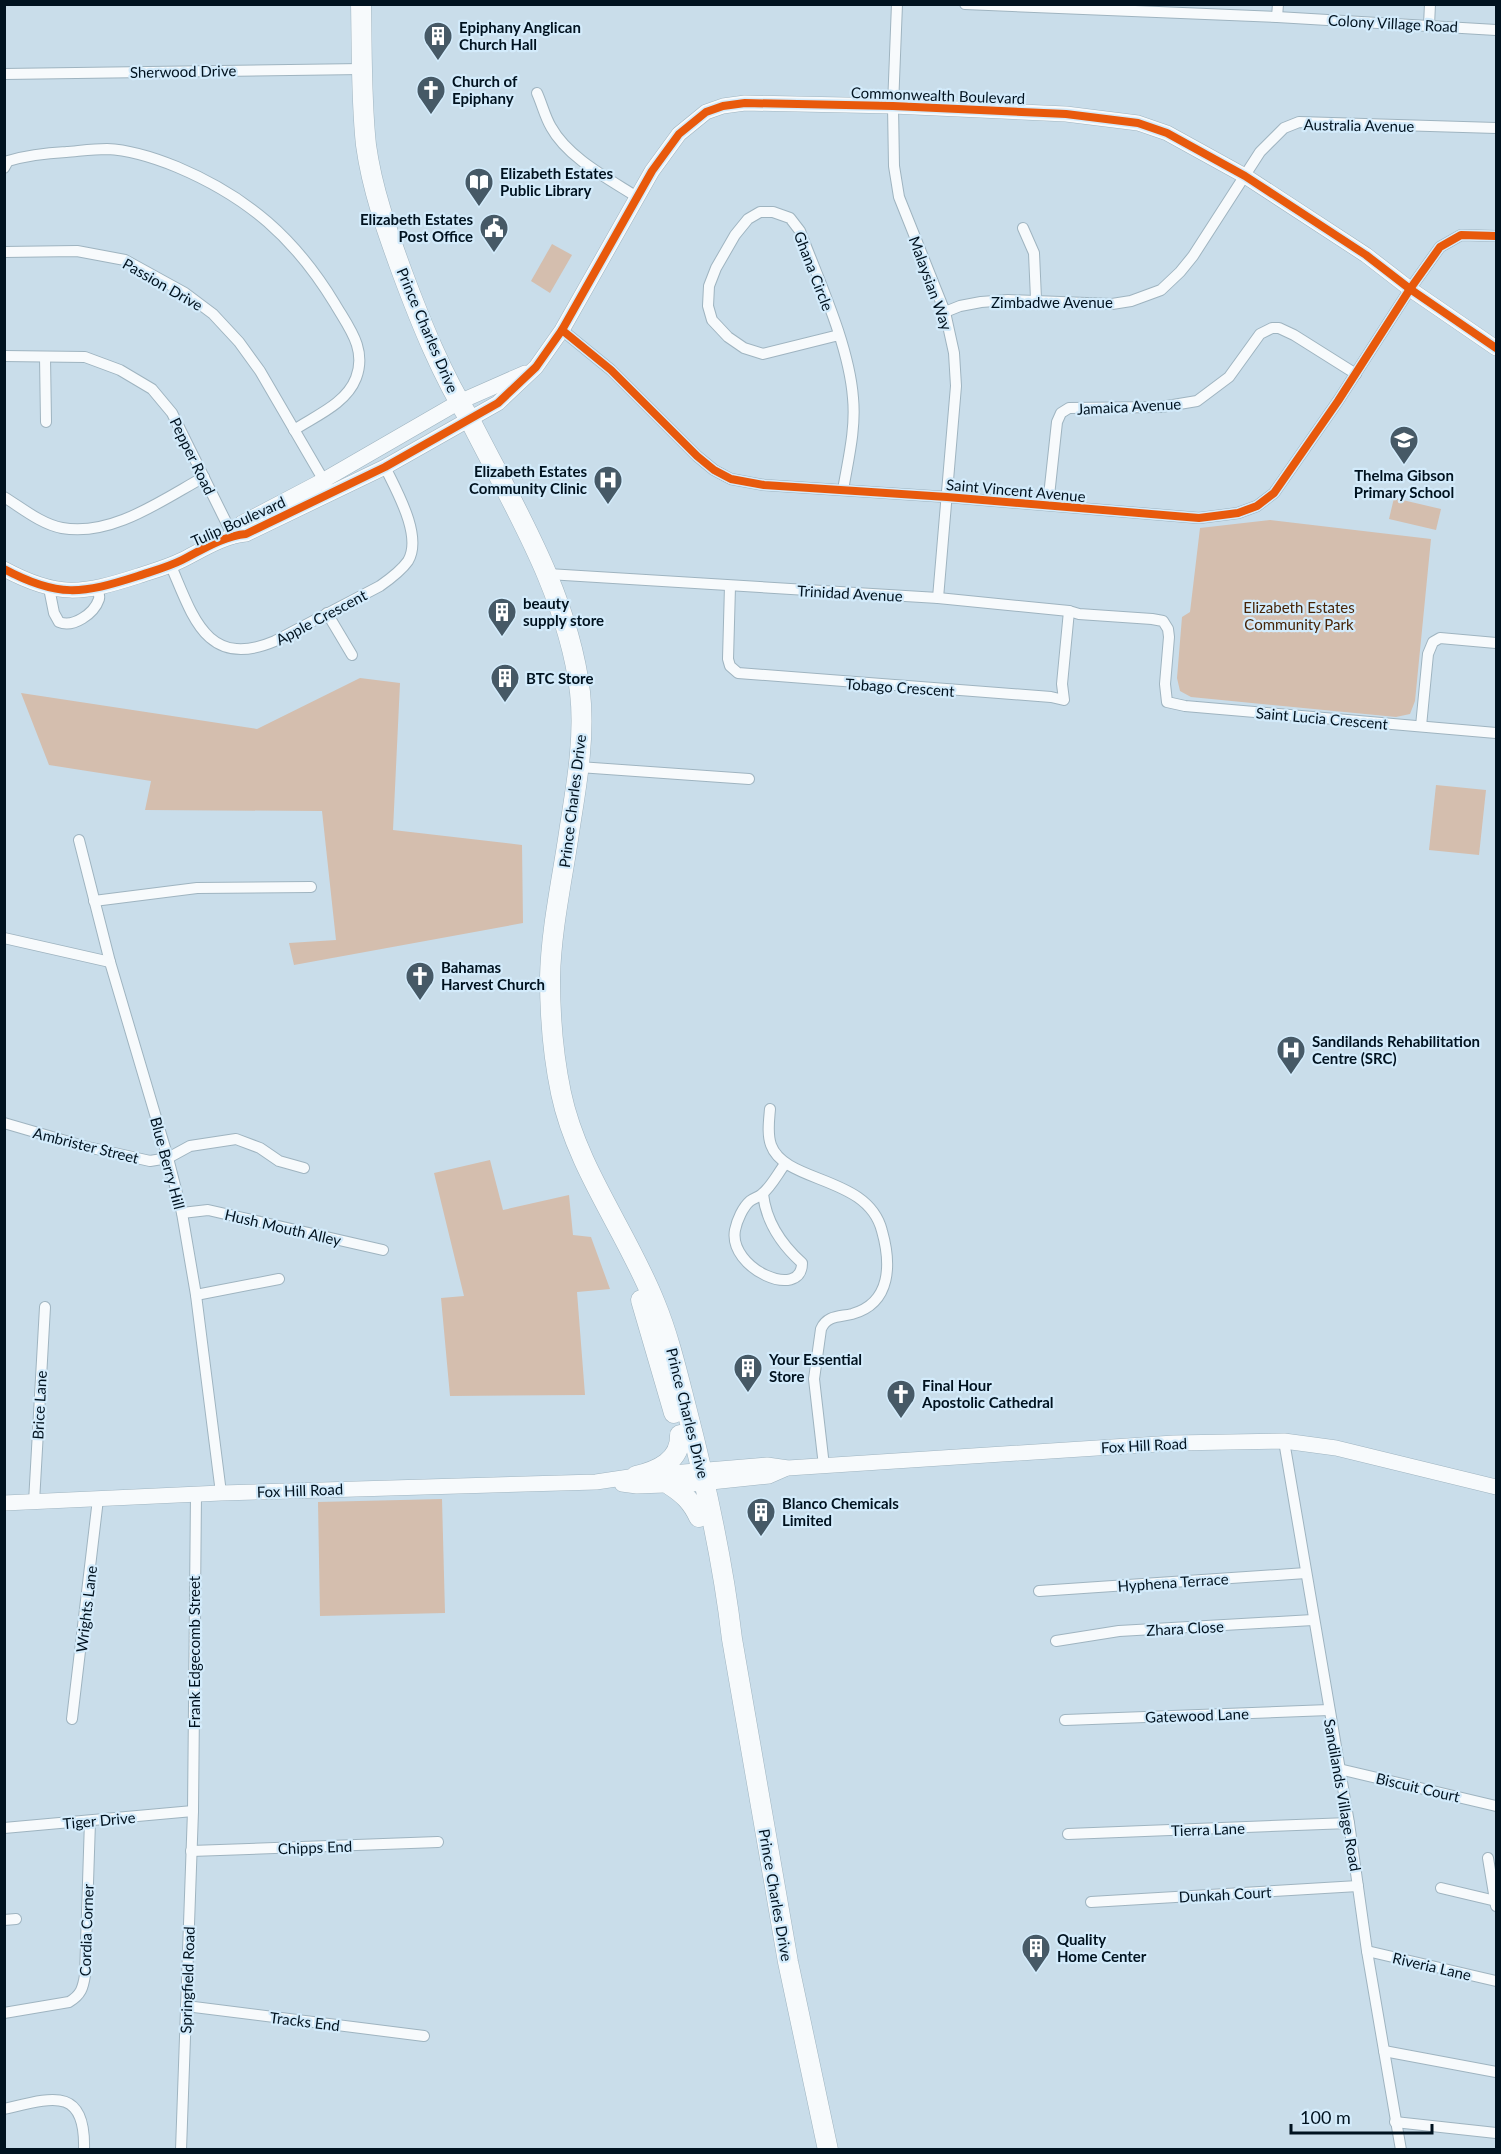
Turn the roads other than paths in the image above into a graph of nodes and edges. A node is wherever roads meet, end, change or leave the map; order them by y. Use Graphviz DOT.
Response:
graph roads {
  1 [pos="361,4"];
  2 [pos="897,4"];
  3 [pos="965,4"];
  4 [pos="1278,4"];
  5 [pos="1431,4"];
  6 [pos="1035,6"];
  7 [pos="1277,17"];
  8 [pos="1430,26"];
  9 [pos="1497,30"];
  10 [pos="362,69"];
  11 [pos="4,74"];
  12 [pos="537,93"];
  13 [pos="894,106"];
  14 [pos="1497,128"];
  15 [pos="4,168"];
  16 [pos="1245,176"];
  17 [pos="637,197"];
  18 [pos="1023,228"];
  19 [pos="1497,236"];
  20 [pos="4,252"];
  21 [pos="1410,289"];
  22 [pos="1036,299"];
  23 [pos="945,312"];
  24 [pos="562,330"];
  25 [pos="839,335"];
  26 [pos="1497,348"];
  27 [pos="4,356"];
  28 [pos="45,357"];
  29 [pos="536,367"];
  30 [pos="1356,374"];
  31 [pos="459,402"];
  32 [pos="470,420"];
  33 [pos="46,422"];
  34 [pos="294,430"];
  35 [pos="385,467"];
  36 [pos="204,477"];
  37 [pos="327,487"];
  38 [pos="843,490"];
  39 [pos="4,497"];
  40 [pos="947,497"];
  41 [pos="1048,505"];
  42 [pos="233,536"];
  43 [pos="171,566"];
  44 [pos="4,569"];
  45 [pos="548,574"];
  46 [pos="730,586"];
  47 [pos="49,588"];
  48 [pos="98,589"];
  49 [pos="938,598"];
  50 [pos="1069,611"];
  51 [pos="327,613"];
  52 [pos="1152,619"];
  53 [pos="1497,643"];
  54 [pos="352,655"];
  55 [pos="1421,726"];
  56 [pos="1497,734"];
  57 [pos="579,767"];
  58 [pos="749,779"];
  59 [pos="79,840"];
  60 [pos="311,887"];
  61 [pos="94,901"];
  62 [pos="4,938"];
  63 [pos="110,962"];
  64 [pos="770,1109"];
  65 [pos="4,1123"];
  66 [pos="168,1158"];
  67 [pos="785,1164"];
  68 [pos="304,1168"];
  69 [pos="763,1194"];
  70 [pos="182,1213"];
  71 [pos="619,1231"];
  72 [pos="383,1250"];
  73 [pos="279,1279"];
  74 [pos="196,1295"];
  75 [pos="45,1307"];
  76 [pos="680,1435"];
  77 [pos="1284,1441"];
  78 [pos="824,1466"];
  79 [pos="636,1476"];
  80 [pos="698,1478"];
  81 [pos="596,1482"];
  82 [pos="670,1485"];
  83 [pos="1497,1487"];
  84 [pos="221,1493"];
  85 [pos="196,1494"];
  86 [pos="98,1499"];
  87 [pos="34,1502"];
  88 [pos="4,1503"];
  89 [pos="699,1517"];
  90 [pos="1306,1573"];
  91 [pos="1039,1591"];
  92 [pos="1313,1620"];
  93 [pos="732,1639"];
  94 [pos="1056,1641"];
  95 [pos="1329,1710"];
  96 [pos="72,1719"];
  97 [pos="1065,1720"];
  98 [pos="1339,1769"];
  99 [pos="1497,1806"];
  100 [pos="193,1811"];
  101 [pos="90,1821"];
  102 [pos="1349,1823"];
  103 [pos="4,1828"];
  104 [pos="1068,1834"];
  105 [pos="438,1842"];
  106 [pos="191,1851"];
  107 [pos="1488,1857"];
  108 [pos="1358,1886"];
  109 [pos="1441,1888"];
  110 [pos="1091,1902"];
  111 [pos="1496,1903"];
  112 [pos="1367,1951"];
  113 [pos="1497,1981"];
  114 [pos="186,2006"];
  115 [pos="4,2013"];
  116 [pos="424,2036"];
  117 [pos="1384,2051"];
  118 [pos="1497,2072"];
  119 [pos="4,2109"];
  120 [pos="1395,2122"];
  121 [pos="1497,2133"];
  122 [pos="84,2150"];
  123 [pos="181,2150"];
  124 [pos="828,2150"];
  125 [pos="1401,2150"];
  1 -- 10 [label="highway, Prince Charles Drive"];
  2 -- 13 [label="street, Malaysian Way"];
  3 -- 6 [label="street, Colony Village Road"];
  4 -- 7 [label="street"];
  5 -- 8 [label="street"];
  6 -- 7 [label="street, Colony Village Road"];
  7 -- 8 [label="street, Colony Village Road"];
  8 -- 9 [label="street, Colony Village Road"];
  10 -- 11 [label="street, Sherwood Drive"];
  10 -- 31 [label="highway, Prince Charles Drive"];
  12 -- 17 [label="street"];
  13 -- 16 [label="street, Commonwealth Boulevard"];
  13 -- 17 [label="street, Commonwealth Boulevard"];
  13 -- 23 [label="street, Malaysian Way"];
  14 -- 16 [label="street, Australia Avenue"];
  15 -- 34 [label="street"];
  16 -- 21 [label="street, Commonwealth Boulevard"];
  16 -- 22 [label="street, Zimbadwe Avenue"];
  17 -- 24 [label="street, Commonwealth Boulevard"];
  18 -- 22 [label="street"];
  19 -- 21 [label="street, Saint Vincent Avenue"];
  20 -- 34 [label="street, Passion Drive"];
  21 -- 26 [label="street, Commonwealth Boulevard"];
  21 -- 30 [label="street, Saint Vincent Avenue"];
  22 -- 23 [label="street, Zimbadwe Avenue"];
  23 -- 40 [label="street, Malaysian Way"];
  24 -- 29 [label="street, Commonwealth Boulevard"];
  24 -- 38 [label="street, Saint Vincent Avenue"];
  25 -- 25 [label="street, Ghana Circle"];
  25 -- 38 [label="street, Ghana Circle"];
  27 -- 28 [label="street, Pepper Road"];
  28 -- 33 [label="street"];
  28 -- 36 [label="street, Pepper Road"];
  29 -- 31 [label="street"];
  29 -- 32 [label="street, Commonwealth Boulevard"];
  30 -- 41 [label="street, Saint Vincent Avenue"];
  30 -- 41 [label="street, Jamaica Avenue"];
  31 -- 32 [label="highway, Prince Charles Drive"];
  31 -- 37 [label="street, Tulip Boulevard"];
  32 -- 35 [label="street, Tulip Boulevard"];
  32 -- 45 [label="highway, Prince Charles Drive"];
  34 -- 37 [label="street, Passion Drive"];
  35 -- 37 [label="street, Tulip Boulevard"];
  35 -- 51 [label="street, Apple Crescent"];
  36 -- 39 [label="street"];
  36 -- 42 [label="street, Pepper Road"];
  37 -- 42 [label="street, Tulip Boulevard"];
  38 -- 40 [label="street, Saint Vincent Avenue"];
  40 -- 41 [label="street, Saint Vincent Avenue"];
  40 -- 49 [label="street, Malaysian Way"];
  42 -- 43 [label="street, Tulip Boulevard"];
  43 -- 48 [label="street, Tulip Boulevard"];
  43 -- 51 [label="street, Apple Crescent"];
  44 -- 47 [label="street, Tulip Boulevard"];
  45 -- 46 [label="street, Trinidad Avenue"];
  45 -- 57 [label="highway, Prince Charles Drive"];
  46 -- 49 [label="street, Trinidad Avenue"];
  46 -- 50 [label="street, Tobago Crescent"];
  47 -- 48 [label="street, Tulip Boulevard"];
  47 -- 48 [label="street"];
  49 -- 50 [label="street, Trinidad Avenue"];
  50 -- 52 [label="street, Trinidad Avenue"];
  51 -- 54 [label="street"];
  52 -- 55 [label="street, Saint Lucia Crescent"];
  53 -- 55 [label="street"];
  55 -- 56 [label="street"];
  57 -- 58 [label="street"];
  57 -- 71 [label="highway, Prince Charles Drive"];
  59 -- 61 [label="street, Blue Berry Hill"];
  60 -- 61 [label="street"];
  61 -- 63 [label="street, Blue Berry Hill"];
  62 -- 63 [label="street"];
  63 -- 66 [label="street, Blue Berry Hill"];
  64 -- 67 [label="street"];
  65 -- 66 [label="street, Ambrister Street"];
  66 -- 68 [label="street"];
  66 -- 70 [label="street, Blue Berry Hill"];
  67 -- 69 [label="street"];
  67 -- 78 [label="street"];
  69 -- 69 [label="street"];
  70 -- 72 [label="street, Hush Mouth Alley"];
  70 -- 74 [label="street, Blue Berry Hill"];
  71 -- 76 [label="highway, Prince Charles Drive"];
  71 -- 80 [label="highway, Prince Charles Drive"];
  73 -- 74 [label="street"];
  74 -- 84 [label="street, Blue Berry Hill"];
  75 -- 87 [label="street, Brice Lane"];
  76 -- 79 [label="highway"];
  76 -- 80 [label="highway, Prince Charles Drive"];
  77 -- 78 [label="street, Fox Hill Road"];
  77 -- 83 [label="street, Fox Hill Road"];
  77 -- 90 [label="street, Sandilands Village Road"];
  78 -- 80 [label="street, Fox Hill Road"];
  79 -- 80 [label="street, Fox Hill Road"];
  79 -- 81 [label="street, Fox Hill Road"];
  80 -- 82 [label="street, Fox Hill Road"];
  80 -- 89 [label="highway, Prince Charles Drive"];
  80 -- 93 [label="highway, Prince Charles Drive"];
  81 -- 82 [label="street, Fox Hill Road"];
  81 -- 84 [label="street, Fox Hill Road"];
  82 -- 89 [label="highway"];
  84 -- 85 [label="street, Fox Hill Road"];
  85 -- 86 [label="street, Fox Hill Road"];
  85 -- 100 [label="street, Frank Edgecomb Street"];
  86 -- 87 [label="street, Fox Hill Road"];
  86 -- 96 [label="street, Wrights Lane"];
  87 -- 88 [label="street, Fox Hill Road"];
  89 -- 93 [label="highway, Prince Charles Drive"];
  90 -- 91 [label="street, Hyphena Terrace"];
  90 -- 92 [label="street, Sandilands Village Road"];
  92 -- 94 [label="street, Zhara Close"];
  92 -- 95 [label="street, Sandilands Village Road"];
  93 -- 124 [label="highway, Prince Charles Drive"];
  95 -- 97 [label="street, Gatewood Lane"];
  95 -- 98 [label="street, Sandilands Village Road"];
  98 -- 99 [label="street, Biscuit Court"];
  98 -- 102 [label="street, Sandilands Village Road"];
  100 -- 101 [label="street, Tiger Drive"];
  100 -- 106 [label="street, Springfield Road"];
  101 -- 103 [label="street, Tiger Drive"];
  101 -- 115 [label="street, Cordia Corner"];
  102 -- 104 [label="street, Tierra Lane"];
  102 -- 108 [label="street, Sandilands Village Road"];
  105 -- 106 [label="street, Chipps End"];
  106 -- 114 [label="street, Springfield Road"];
  107 -- 111 [label="street"];
  108 -- 110 [label="street, Dunkah Court"];
  108 -- 112 [label="street, Sandilands Village Road"];
  109 -- 111 [label="street"];
  112 -- 113 [label="street, Riveria Lane"];
  112 -- 117 [label="street, Sandilands Village Road"];
  114 -- 116 [label="street, Tracks End"];
  114 -- 123 [label="street, Springfield Road"];
  117 -- 118 [label="street"];
  117 -- 120 [label="street, Sandilands Village Road"];
  119 -- 122 [label="street"];
  120 -- 121 [label="street"];
  120 -- 125 [label="street, Sandilands Village Road"];
}
